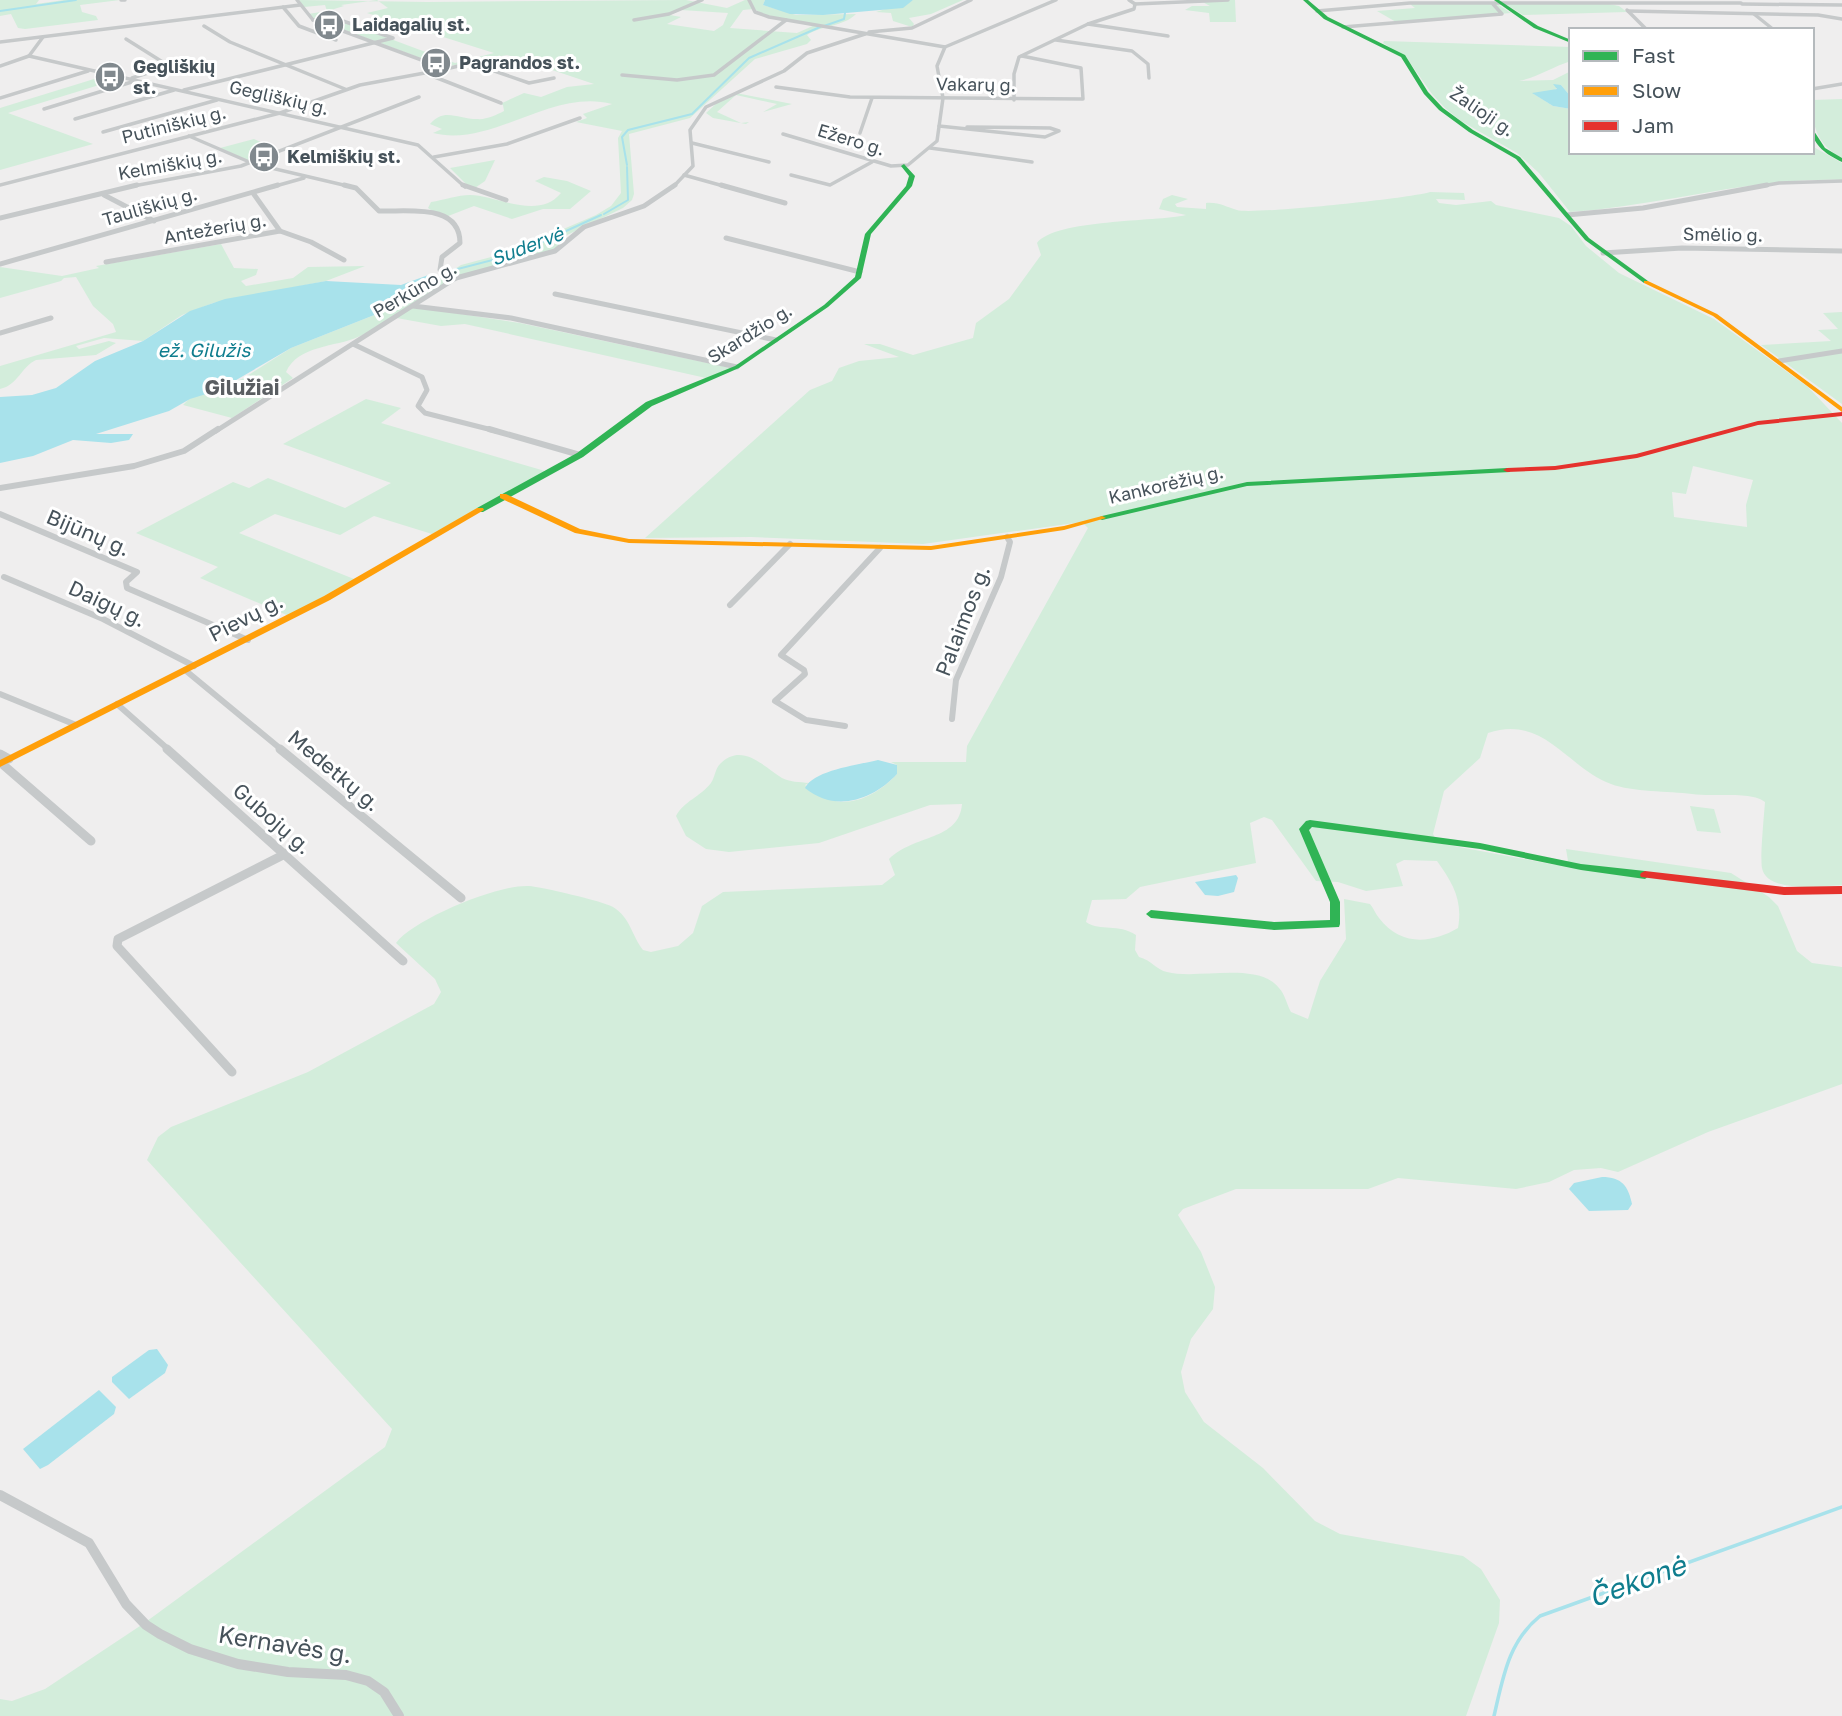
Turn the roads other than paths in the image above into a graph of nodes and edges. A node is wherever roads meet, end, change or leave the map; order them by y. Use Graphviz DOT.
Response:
graph roads {
  1 [pos="296,0"];
  2 [pos="702,0"];
  3 [pos="749,0"];
  4 [pos="971,0"];
  5 [pos="1056,0"];
  6 [pos="1129,0"];
  7 [pos="1228,0"];
  8 [pos="1305,0"];
  9 [pos="1580,1"];
  10 [pos="1495,2"];
  11 [pos="1741,2"];
  12 [pos="1619,3"];
  13 [pos="1135,4"];
  14 [pos="300,5"];
  15 [pos="1842,5"];
  16 [pos="283,7"];
  17 [pos="1317,11"];
  18 [pos="1628,11"];
  19 [pos="1755,15"];
  20 [pos="1842,19"];
  21 [pos="313,20"];
  22 [pos="634,20"];
  23 [pos="786,20"];
  24 [pos="1088,24"];
  25 [pos="204,26"];
  26 [pos="1343,27"];
  27 [pos="1645,28"];
  28 [pos="1771,28"];
  29 [pos="862,34"];
  30 [pos="1168,36"];
  31 [pos="43,37"];
  32 [pos="126,39"];
  33 [pos="335,40"];
  34 [pos="1056,40"];
  35 [pos="1569,41"];
  36 [pos="0,42"];
  37 [pos="376,43"];
  38 [pos="945,47"];
  39 [pos="29,56"];
  40 [pos="1022,56"];
  41 [pos="286,65"];
  42 [pos="0,66"];
  43 [pos="446,69"];
  44 [pos="91,70"];
  45 [pos="427,74"];
  46 [pos="622,75"];
  47 [pos="554,78"];
  48 [pos="1149,78"];
  49 [pos="129,79"];
  50 [pos="137,80"];
  51 [pos="1842,84"];
  52 [pos="776,87"];
  53 [pos="345,89"];
  54 [pos="1814,89"];
  55 [pos="179,90"];
  56 [pos="419,97"];
  57 [pos="0,98"];
  58 [pos="872,98"];
  59 [pos="943,98"];
  60 [pos="220,99"];
  61 [pos="1014,100"];
  62 [pos="501,103"];
  63 [pos="44,108"];
  64 [pos="280,113"];
  65 [pos="75,118"];
  66 [pos="580,118"];
  67 [pos="939,126"];
  68 [pos="343,127"];
  69 [pos="967,127"];
  70 [pos="103,132"];
  71 [pos="860,133"];
  72 [pos="1814,133"];
  73 [pos="783,134"];
  74 [pos="189,136"];
  75 [pos="692,142"];
  76 [pos="930,148"];
  77 [pos="434,157"];
  78 [pos="1842,160"];
  79 [pos="769,162"];
  80 [pos="872,162"];
  81 [pos="1032,162"];
  82 [pos="251,163"];
  83 [pos="904,166"];
  84 [pos="791,175"];
  85 [pos="684,176"];
  86 [pos="307,177"];
  87 [pos="1842,181"];
  88 [pos="0,185"];
  89 [pos="253,193"];
  90 [pos="104,195"];
  91 [pos="506,200"];
  92 [pos="785,203"];
  93 [pos="1567,215"];
  94 [pos="0,218"];
  95 [pos="154,221"];
  96 [pos="280,231"];
  97 [pos="726,238"];
  98 [pos="1842,251"];
  99 [pos="1603,253"];
  100 [pos="344,260"];
  101 [pos="106,262"];
  102 [pos="0,264"];
  103 [pos="860,272"];
  104 [pos="456,278"];
  105 [pos="555,294"];
  106 [pos="413,306"];
  107 [pos="51,318"];
  108 [pos="0,333"];
  109 [pos="776,340"];
  110 [pos="353,344"];
  111 [pos="1842,351"];
  112 [pos="1779,361"];
  113 [pos="737,367"];
  114 [pos="1842,412"];
  115 [pos="580,455"];
  116 [pos="0,488"];
  117 [pos="503,496"];
  118 [pos="0,514"];
  119 [pos="1007,537"];
  120 [pos="790,544"];
  121 [pos="880,548"];
  122 [pos="4,577"];
  123 [pos="730,605"];
  124 [pos="247,640"];
  125 [pos="190,668"];
  126 [pos="0,694"];
  127 [pos="117,704"];
  128 [pos="952,719"];
  129 [pos="76,725"];
  130 [pos="845,726"];
  131 [pos="2,760"];
  132 [pos="91,841"];
  133 [pos="287,853"];
  134 [pos="1842,890"];
  135 [pos="461,898"];
  136 [pos="1151,914"];
  137 [pos="403,961"];
  138 [pos="232,1072"];
  139 [pos="0,1495"];
  140 [pos="399,1716"];
  1 -- 14 [label="street"];
  2 -- 22 [label="street"];
  3 -- 23 [label="street"];
  4 -- 29 [label="street"];
  5 -- 38 [label="street"];
  6 -- 13 [label="street"];
  7 -- 13 [label="street"];
  8 -- 17 [label="street, Žalioji g."];
  9 -- 10 [label="street"];
  9 -- 12 [label="street"];
  10 -- 17 [label="street"];
  10 -- 26 [label="street"];
  10 -- 35 [label="street"];
  11 -- 12 [label="street"];
  11 -- 15 [label="street"];
  11 -- 19 [label="street"];
  12 -- 18 [label="street"];
  13 -- 24 [label="street"];
  14 -- 16 [label="street"];
  14 -- 21 [label="street"];
  16 -- 31 [label="street"];
  16 -- 33 [label="street"];
  17 -- 26 [label="street, Žalioji g."];
  18 -- 19 [label="street"];
  18 -- 27 [label="street"];
  19 -- 20 [label="street"];
  19 -- 28 [label="street"];
  21 -- 37 [label="street"];
  21 -- 37 [label="street"];
  23 -- 29 [label="street"];
  23 -- 46 [label="street"];
  24 -- 30 [label="street"];
  24 -- 34 [label="street"];
  25 -- 41 [label="street"];
  26 -- 93 [label="street, Žalioji g."];
  29 -- 38 [label="street"];
  29 -- 75 [label="street"];
  31 -- 36 [label="street"];
  31 -- 39 [label="street"];
  32 -- 49 [label="street"];
  34 -- 40 [label="street"];
  34 -- 48 [label="street"];
  37 -- 41 [label="street"];
  37 -- 43 [label="street"];
  38 -- 59 [label="street"];
  39 -- 42 [label="street"];
  39 -- 44 [label="street, Gegliškių g."];
  40 -- 61 [label="street"];
  40 -- 61 [label="street, Vakarų g."];
  41 -- 53 [label="street"];
  41 -- 55 [label="street"];
  43 -- 45 [label="street, Putiniškių g."];
  43 -- 47 [label="street, Putiniškių g."];
  44 -- 49 [label="street, Gegliškių g."];
  44 -- 57 [label="street"];
  45 -- 53 [label="street, Putiniškių g."];
  45 -- 62 [label="street"];
  49 -- 50 [label="street, Gegliškių g."];
  50 -- 55 [label="street, Gegliškių g."];
  50 -- 63 [label="street"];
  51 -- 54 [label="street"];
  52 -- 58 [label="street, Vakarų g."];
  53 -- 64 [label="street, Putiniškių g."];
  55 -- 60 [label="street, Gegliškių g."];
  55 -- 65 [label="street"];
  56 -- 68 [label="street, Kelmiškių g."];
  58 -- 59 [label="street, Vakarų g."];
  58 -- 71 [label="street"];
  59 -- 61 [label="street, Vakarų g."];
  59 -- 67 [label="street"];
  60 -- 64 [label="street, Gegliškių g."];
  60 -- 70 [label="street"];
  64 -- 68 [label="street, Gegliškių g."];
  64 -- 74 [label="street, Putiniškių g."];
  66 -- 77 [label="street"];
  67 -- 69 [label="street"];
  67 -- 76 [label="street"];
  68 -- 77 [label="street, Gegliškių g."];
  68 -- 82 [label="street, Kelmiškių g."];
  69 -- 69 [label="street"];
  72 -- 78 [label="street"];
  73 -- 80 [label="street, Ežero g."];
  74 -- 82 [label="street"];
  74 -- 88 [label="street, Putiniškių g."];
  75 -- 79 [label="street"];
  75 -- 85 [label="street"];
  76 -- 81 [label="street"];
  76 -- 83 [label="street, Ežero g."];
  77 -- 91 [label="street, Gegliškių g."];
  80 -- 83 [label="street, Ežero g."];
  80 -- 84 [label="street"];
  82 -- 86 [label="street"];
  82 -- 94 [label="street, Kelmiškių g."];
  83 -- 103 [label="street"];
  85 -- 92 [label="street"];
  85 -- 104 [label="street, Perkūno g."];
  86 -- 89 [label="street, Tauliškių g."];
  86 -- 104 [label="street"];
  87 -- 93 [label="street"];
  89 -- 95 [label="street, Tauliškių g."];
  89 -- 96 [label="street, Antežerių g."];
  90 -- 95 [label="street"];
  93 -- 99 [label="street, Žalioji g."];
  95 -- 102 [label="street, Tauliškių g."];
  96 -- 100 [label="street"];
  96 -- 101 [label="street, Antežerių g."];
  97 -- 103 [label="street"];
  98 -- 99 [label="street, Smėlio g."];
  99 -- 112 [label="street, Žalioji g."];
  103 -- 109 [label="street, Skardžio g."];
  104 -- 106 [label="street, Perkūno g."];
  105 -- 109 [label="street"];
  106 -- 110 [label="street, Perkūno g."];
  106 -- 113 [label="street"];
  107 -- 108 [label="street"];
  109 -- 113 [label="street, Skardžio g."];
  110 -- 115 [label="street"];
  110 -- 116 [label="street, Perkūno g."];
  111 -- 112 [label="street"];
  112 -- 114 [label="street, Žalioji g."];
  113 -- 115 [label="street, Skardžio g."];
  114 -- 119 [label="street, Kankorėžių g."];
  115 -- 117 [label="street, Skardžio g."];
  117 -- 120 [label="street, Kankorėžių g."];
  117 -- 124 [label="street, Pievų g."];
  118 -- 124 [label="street, Bijūnų g."];
  119 -- 121 [label="street, Kankorėžių g."];
  119 -- 128 [label="street, Palaimos g."];
  120 -- 121 [label="street, Kankorėžių g."];
  120 -- 123 [label="street"];
  121 -- 130 [label="street"];
  122 -- 125 [label="street, Daigų g."];
  124 -- 125 [label="street, Pievų g."];
  125 -- 127 [label="street, Pievų g."];
  125 -- 135 [label="street, Medetkų g."];
  126 -- 129 [label="street"];
  127 -- 129 [label="street, Pievų g."];
  127 -- 133 [label="street, Gubojų g."];
  129 -- 131 [label="street, Pievų g."];
  131 -- 132 [label="street"];
  133 -- 137 [label="street, Gubojų g."];
  133 -- 138 [label="street"];
  134 -- 136 [label="street"];
  139 -- 140 [label="street, Kernavės g."];
}
